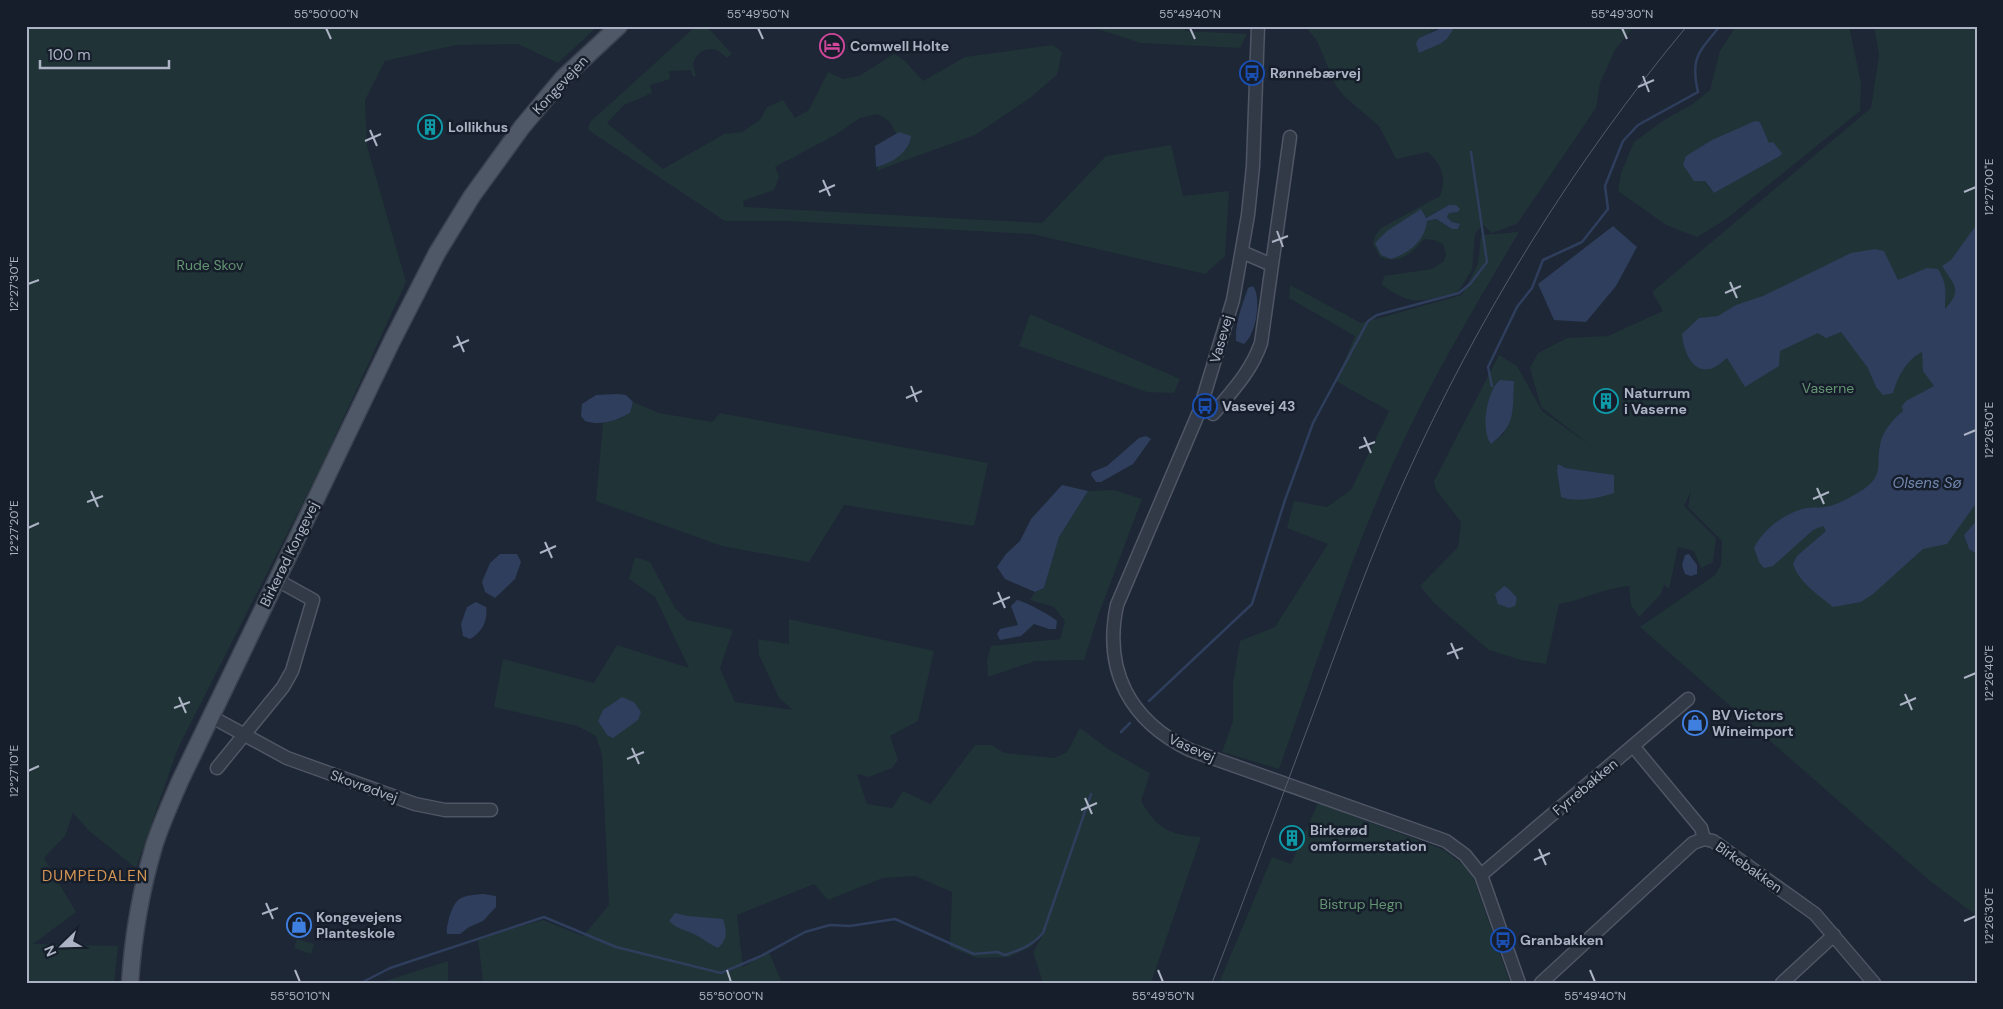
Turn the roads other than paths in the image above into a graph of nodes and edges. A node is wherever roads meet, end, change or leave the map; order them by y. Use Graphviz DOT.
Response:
graph roads {
  1 [pos="619,26"];
  2 [pos="1258,26"];
  3 [pos="1290,136"];
  4 [pos="505,148"];
  5 [pos="1242,252"];
  6 [pos="1272,265"];
  7 [pos="1212,414"];
  8 [pos="277,580"];
  9 [pos="1688,699"];
  10 [pos="210,716"];
  11 [pos="245,734"];
  12 [pos="1633,746"];
  13 [pos="217,768"];
  14 [pos="491,810"];
  15 [pos="1704,839"];
  16 [pos="1481,875"];
  17 [pos="1834,935"];
  18 [pos="130,983"];
  19 [pos="1519,983"];
  20 [pos="1540,983"];
  21 [pos="1782,983"];
  22 [pos="1874,983"];
  1 -- 4 [label="main road, Kongevejen"];
  2 -- 5 [label="street, Vasevej"];
  3 -- 6 [label="street"];
  4 -- 8 [label="main road, Birkerød Kongevej"];
  5 -- 6 [label="street"];
  5 -- 16 [label="street, Vasevej"];
  6 -- 7 [label="street"];
  8 -- 10 [label="main road, Birkerød Kongevej"];
  8 -- 11 [label="street"];
  9 -- 12 [label="street, Fyrrebakken"];
  10 -- 11 [label="street, Skovrødvej"];
  10 -- 18 [label="main road, Birkerød Kongevej"];
  11 -- 13 [label="street"];
  11 -- 14 [label="street, Skovrødvej"];
  12 -- 15 [label="street, Birkebakken"];
  12 -- 16 [label="street, Fyrrebakken"];
  15 -- 17 [label="street, Birkebakken"];
  15 -- 20 [label="street"];
  16 -- 19 [label="street, Vasevej"];
  17 -- 21 [label="street"];
  17 -- 22 [label="street, Birkebakken"];
}
